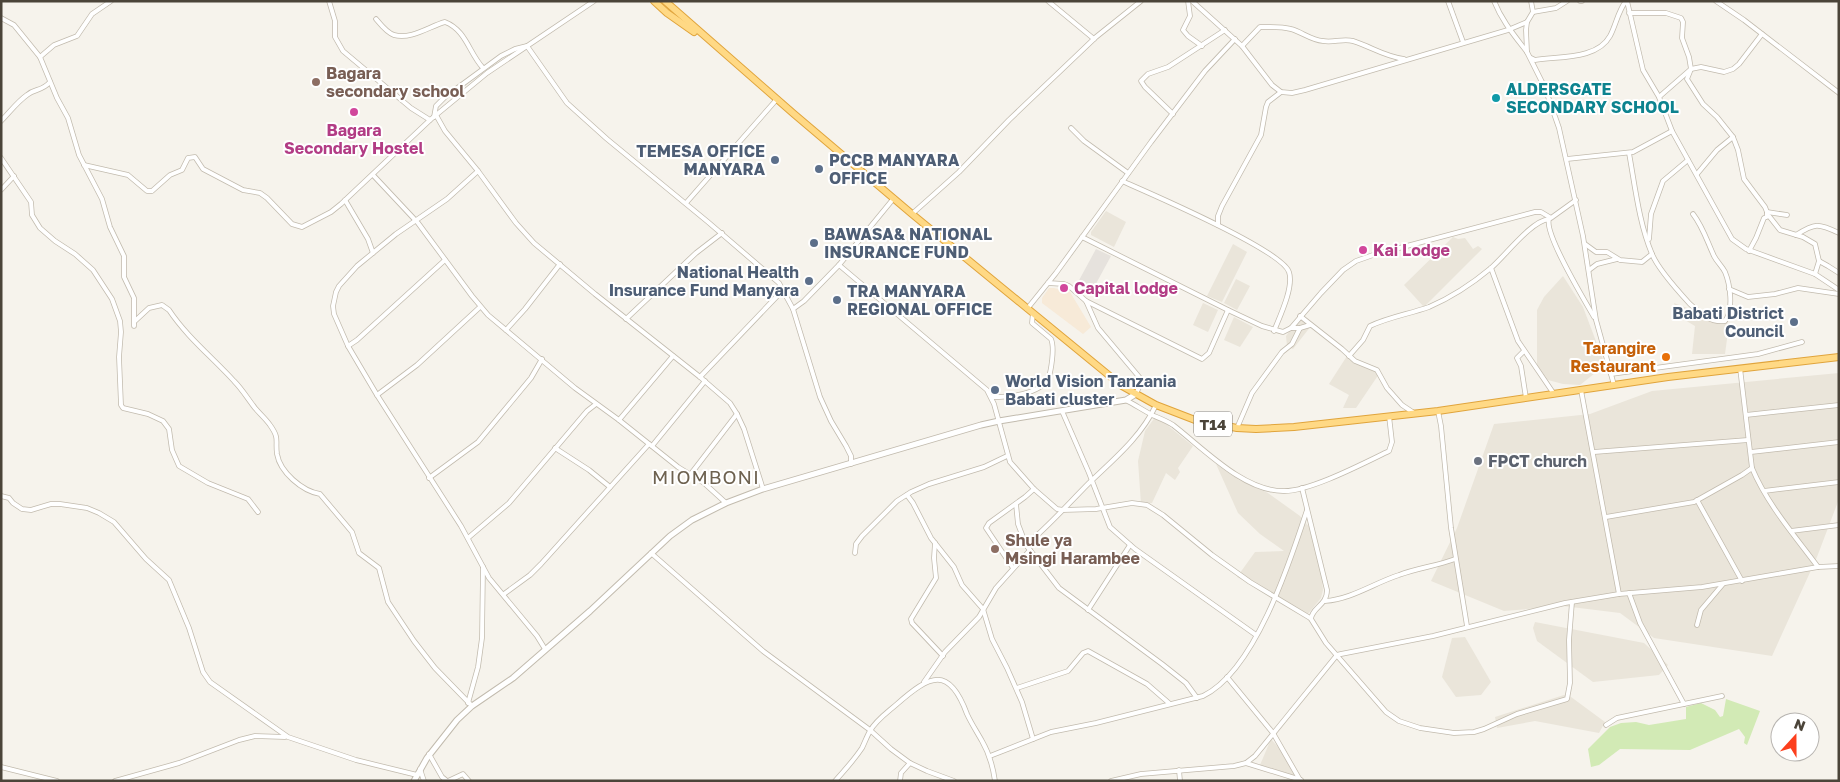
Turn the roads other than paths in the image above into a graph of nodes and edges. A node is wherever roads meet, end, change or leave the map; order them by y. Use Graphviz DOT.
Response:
graph roads {
  1 [pos="110,1"];
  2 [pos="329,1"];
  3 [pos="594,1"];
  4 [pos="654,1"];
  5 [pos="665,1"];
  6 [pos="677,1"];
  7 [pos="1048,1"];
  8 [pos="1141,1"];
  9 [pos="1188,1"];
  10 [pos="1192,1"];
  11 [pos="1448,1"];
  12 [pos="1494,1"];
  13 [pos="1531,1"];
  14 [pos="1567,1"];
  15 [pos="1627,1"];
  16 [pos="1716,1"];
  17 [pos="672,7"];
  18 [pos="667,12"];
  19 [pos="1533,12"];
  20 [pos="1629,12"];
  21 [pos="2,18"];
  22 [pos="376,19"];
  23 [pos="1527,22"];
  24 [pos="1225,30"];
  25 [pos="1508,30"];
  26 [pos="1762,34"];
  27 [pos="1094,39"];
  28 [pos="1235,39"];
  29 [pos="1462,42"];
  30 [pos="714,45"];
  31 [pos="527,46"];
  32 [pos="1202,46"];
  33 [pos="1242,46"];
  34 [pos="1527,52"];
  35 [pos="40,57"];
  36 [pos="1406,60"];
  37 [pos="482,68"];
  38 [pos="1691,68"];
  39 [pos="50,82"];
  40 [pos="1281,92"];
  41 [pos="1839,93"];
  42 [pos="1659,97"];
  43 [pos="777,99"];
  44 [pos="1173,114"];
  45 [pos="434,117"];
  46 [pos="1,120"];
  47 [pos="1072,128"];
  48 [pos="1672,131"];
  49 [pos="1732,137"];
  50 [pos="1629,153"];
  51 [pos="1,158"];
  52 [pos="1567,159"];
  53 [pos="1688,160"];
  54 [pos="84,165"];
  55 [pos="478,171"];
  56 [pos="1128,173"];
  57 [pos="1697,174"];
  58 [pos="373,175"];
  59 [pos="14,176"];
  60 [pos="1122,181"];
  61 [pos="1,190"];
  62 [pos="894,198"];
  63 [pos="345,200"];
  64 [pos="1576,200"];
  65 [pos="686,203"];
  66 [pos="912,214"];
  67 [pos="1693,214"];
  68 [pos="1767,214"];
  69 [pos="1787,216"];
  70 [pos="1549,219"];
  71 [pos="416,220"];
  72 [pos="1218,225"];
  73 [pos="722,233"];
  74 [pos="1839,233"];
  75 [pos="1796,235"];
  76 [pos="1082,237"];
  77 [pos="1649,242"];
  78 [pos="1585,244"];
  79 [pos="1749,250"];
  80 [pos="373,253"];
  81 [pos="1652,254"];
  82 [pos="1617,259"];
  83 [pos="445,260"];
  84 [pos="1819,261"];
  85 [pos="560,264"];
  86 [pos="839,265"];
  87 [pos="1491,268"];
  88 [pos="1589,270"];
  89 [pos="1815,274"];
  90 [pos="1839,274"];
  91 [pos="1048,283"];
  92 [pos="1729,289"];
  93 [pos="783,290"];
  94 [pos="1839,292"];
  95 [pos="1086,301"];
  96 [pos="480,307"];
  97 [pos="793,309"];
  98 [pos="1228,310"];
  99 [pos="1030,311"];
  100 [pos="1300,316"];
  101 [pos="626,319"];
  102 [pos="1596,320"];
  103 [pos="1310,325"];
  104 [pos="1291,328"];
  105 [pos="1300,328"];
  106 [pos="506,330"];
  107 [pos="1274,330"];
  108 [pos="1802,342"];
  109 [pos="348,346"];
  110 [pos="1524,351"];
  111 [pos="673,356"];
  112 [pos="1349,356"];
  113 [pos="1839,357"];
  114 [pos="542,359"];
  115 [pos="1740,368"];
  116 [pos="1611,374"];
  117 [pos="700,377"];
  118 [pos="705,381"];
  119 [pos="1614,385"];
  120 [pos="1581,389"];
  121 [pos="1136,394"];
  122 [pos="1554,394"];
  123 [pos="377,395"];
  124 [pos="992,397"];
  125 [pos="1526,398"];
  126 [pos="1126,400"];
  127 [pos="596,404"];
  128 [pos="1156,405"];
  129 [pos="1839,405"];
  130 [pos="1062,411"];
  131 [pos="1438,411"];
  132 [pos="738,414"];
  133 [pos="1152,414"];
  134 [pos="1415,414"];
  135 [pos="1746,415"];
  136 [pos="1389,416"];
  137 [pos="619,420"];
  138 [pos="999,421"];
  139 [pos="1237,428"];
  140 [pos="1748,440"];
  141 [pos="1839,442"];
  142 [pos="650,445"];
  143 [pos="555,448"];
  144 [pos="1594,452"];
  145 [pos="1751,452"];
  146 [pos="1008,456"];
  147 [pos="851,464"];
  148 [pos="1752,468"];
  149 [pos="690,475"];
  150 [pos="429,478"];
  151 [pos="1092,480"];
  152 [pos="1839,482"];
  153 [pos="610,487"];
  154 [pos="1302,488"];
  155 [pos="763,489"];
  156 [pos="1034,489"];
  157 [pos="1764,491"];
  158 [pos="906,495"];
  159 [pos="1,496"];
  160 [pos="1698,500"];
  161 [pos="726,503"];
  162 [pos="1016,504"];
  163 [pos="1104,508"];
  164 [pos="1308,508"];
  165 [pos="1063,510"];
  166 [pos="258,512"];
  167 [pos="1606,517"];
  168 [pos="1839,525"];
  169 [pos="1791,531"];
  170 [pos="468,538"];
  171 [pos="935,544"];
  172 [pos="1026,545"];
  173 [pos="1130,545"];
  174 [pos="1030,550"];
  175 [pos="650,553"];
  176 [pos="855,553"];
  177 [pos="1455,559"];
  178 [pos="483,565"];
  179 [pos="1839,566"];
  180 [pos="1818,567"];
  181 [pos="1013,568"];
  182 [pos="1742,580"];
  183 [pos="1723,584"];
  184 [pos="1629,593"];
  185 [pos="504,594"];
  186 [pos="1619,594"];
  187 [pos="1274,596"];
  188 [pos="1325,601"];
  189 [pos="1572,602"];
  190 [pos="983,609"];
  191 [pos="1088,610"];
  192 [pos="1310,618"];
  193 [pos="1696,625"];
  194 [pos="1467,626"];
  195 [pos="1256,636"];
  196 [pos="545,649"];
  197 [pos="1337,655"];
  198 [pos="943,656"];
  199 [pos="1227,677"];
  200 [pos="923,683"];
  201 [pos="1017,688"];
  202 [pos="1722,696"];
  203 [pos="1197,698"];
  204 [pos="1170,704"];
  205 [pos="1684,704"];
  206 [pos="470,705"];
  207 [pos="1606,725"];
  208 [pos="870,730"];
  209 [pos="1273,733"];
  210 [pos="288,737"];
  211 [pos="1033,739"];
  212 [pos="429,754"];
  213 [pos="990,756"];
  214 [pos="910,763"];
  215 [pos="1246,763"];
  216 [pos="1,767"];
  217 [pos="420,769"];
  218 [pos="1179,770"];
  219 [pos="132,775"];
  220 [pos="417,775"];
  221 [pos="57,781"];
  222 [pos="115,781"];
  223 [pos="135,781"];
  224 [pos="414,781"];
  225 [pos="424,781"];
  226 [pos="447,781"];
  227 [pos="469,781"];
  228 [pos="835,781"];
  229 [pos="900,781"];
  230 [pos="954,781"];
  231 [pos="995,781"];
  232 [pos="1111,781"];
  233 [pos="1180,781"];
  234 [pos="1301,781"];
  1 -- 35 [label="street"];
  2 -- 45 [label="street"];
  3 -- 31 [label="street"];
  4 -- 18 [label="highway, T14"];
  5 -- 17 [label="highway, T14"];
  6 -- 17 [label="street"];
  7 -- 27 [label="street"];
  8 -- 27 [label="street"];
  9 -- 32 [label="street"];
  10 -- 24 [label="street"];
  11 -- 29 [label="street"];
  12 -- 25 [label="street"];
  13 -- 19 [label="street"];
  14 -- 19 [label="street"];
  15 -- 20 [label="street"];
  15 -- 34 [label="street"];
  16 -- 26 [label="street"];
  17 -- 18 [label="street"];
  17 -- 30 [label="highway, T14"];
  18 -- 30 [label="highway, T14"];
  19 -- 23 [label="street"];
  20 -- 38 [label="street"];
  20 -- 42 [label="street"];
  21 -- 35 [label="street"];
  22 -- 37 [label="street"];
  23 -- 25 [label="street"];
  23 -- 34 [label="street"];
  24 -- 28 [label="street"];
  24 -- 32 [label="street"];
  25 -- 29 [label="street"];
  25 -- 34 [label="street"];
  26 -- 38 [label="street"];
  26 -- 41 [label="street"];
  27 -- 66 [label="street"];
  28 -- 33 [label="street"];
  28 -- 44 [label="street"];
  29 -- 36 [label="street"];
  30 -- 43 [label="highway, T14"];
  31 -- 37 [label="street"];
  31 -- 45 [label="street"];
  31 -- 65 [label="street"];
  32 -- 44 [label="street"];
  33 -- 36 [label="street"];
  33 -- 40 [label="street"];
  34 -- 52 [label="street"];
  35 -- 39 [label="street"];
  36 -- 40 [label="street"];
  37 -- 45 [label="street"];
  38 -- 42 [label="street"];
  38 -- 49 [label="street"];
  39 -- 46 [label="street"];
  39 -- 54 [label="street"];
  40 -- 72 [label="street"];
  42 -- 48 [label="street"];
  43 -- 62 [label="highway, T14"];
  43 -- 65 [label="street"];
  44 -- 56 [label="street"];
  45 -- 55 [label="street"];
  45 -- 58 [label="street"];
  47 -- 56 [label="street"];
  48 -- 50 [label="street"];
  48 -- 53 [label="street"];
  49 -- 57 [label="street"];
  49 -- 68 [label="street"];
  50 -- 52 [label="street"];
  50 -- 77 [label="street"];
  51 -- 59 [label="street"];
  52 -- 64 [label="street"];
  53 -- 57 [label="street"];
  53 -- 77 [label="street"];
  54 -- 63 [label="street"];
  54 -- 206 [label="street"];
  55 -- 71 [label="street"];
  55 -- 85 [label="street"];
  56 -- 60 [label="street"];
  57 -- 79 [label="street"];
  58 -- 63 [label="street"];
  58 -- 71 [label="street"];
  59 -- 61 [label="street"];
  59 -- 166 [label="street"];
  60 -- 72 [label="street"];
  60 -- 76 [label="street"];
  62 -- 66 [label="highway, T14"];
  62 -- 86 [label="street"];
  63 -- 80 [label="street"];
  64 -- 70 [label="street"];
  64 -- 78 [label="street"];
  65 -- 73 [label="street"];
  66 -- 99 [label="highway, T14"];
  67 -- 92 [label="street"];
  68 -- 69 [label="street"];
  68 -- 75 [label="street"];
  68 -- 79 [label="street"];
  70 -- 87 [label="street"];
  70 -- 100 [label="street"];
  70 -- 102 [label="street"];
  71 -- 80 [label="street"];
  71 -- 83 [label="street"];
  72 -- 107 [label="street"];
  73 -- 93 [label="street"];
  73 -- 101 [label="street"];
  74 -- 75 [label="street"];
  75 -- 84 [label="street"];
  76 -- 91 [label="street"];
  76 -- 98 [label="street"];
  77 -- 81 [label="street"];
  78 -- 82 [label="street"];
  78 -- 88 [label="street"];
  79 -- 89 [label="street"];
  80 -- 109 [label="street"];
  81 -- 82 [label="street"];
  81 -- 92 [label="street"];
  82 -- 88 [label="street"];
  83 -- 96 [label="street"];
  83 -- 109 [label="street"];
  84 -- 89 [label="street"];
  84 -- 90 [label="street"];
  85 -- 101 [label="street"];
  85 -- 106 [label="street"];
  86 -- 97 [label="street"];
  86 -- 124 [label="street"];
  87 -- 110 [label="street"];
  87 -- 112 [label="street"];
  88 -- 102 [label="street"];
  89 -- 94 [label="street"];
  91 -- 95 [label="street"];
  91 -- 99 [label="street"];
  92 -- 94 [label="street"];
  93 -- 97 [label="street"];
  93 -- 117 [label="street"];
  95 -- 98 [label="street"];
  95 -- 121 [label="street"];
  96 -- 106 [label="street"];
  96 -- 123 [label="street"];
  97 -- 147 [label="street"];
  98 -- 107 [label="street"];
  99 -- 121 [label="highway, T14"];
  99 -- 124 [label="street"];
  100 -- 103 [label="street"];
  100 -- 104 [label="street"];
  101 -- 111 [label="street"];
  102 -- 116 [label="street"];
  103 -- 105 [label="street"];
  103 -- 112 [label="street"];
  104 -- 105 [label="street"];
  104 -- 107 [label="street"];
  105 -- 139 [label="street"];
  106 -- 114 [label="street"];
  108 -- 116 [label="street"];
  109 -- 123 [label="street"];
  110 -- 122 [label="street"];
  110 -- 125 [label="street"];
  111 -- 117 [label="street"];
  111 -- 137 [label="street"];
  112 -- 134 [label="street"];
  113 -- 115 [label="highway, T14"];
  114 -- 127 [label="street"];
  114 -- 150 [label="street"];
  115 -- 119 [label="highway, T14"];
  115 -- 135 [label="street"];
  116 -- 119 [label="street"];
  117 -- 118 [label="street"];
  118 -- 132 [label="street"];
  118 -- 142 [label="street"];
  119 -- 120 [label="highway, T14"];
  120 -- 122 [label="highway, T14"];
  120 -- 144 [label="street"];
  121 -- 126 [label="street"];
  121 -- 128 [label="highway, T14"];
  122 -- 125 [label="highway, T14"];
  123 -- 150 [label="street"];
  124 -- 138 [label="street"];
  125 -- 131 [label="highway, T14"];
  126 -- 130 [label="street"];
  126 -- 133 [label="street"];
  127 -- 137 [label="street"];
  127 -- 143 [label="street"];
  128 -- 133 [label="street"];
  128 -- 139 [label="highway, T14"];
  129 -- 135 [label="street"];
  130 -- 138 [label="street"];
  130 -- 151 [label="street"];
  131 -- 134 [label="highway, T14"];
  131 -- 177 [label="street"];
  132 -- 149 [label="street"];
  132 -- 155 [label="street"];
  133 -- 151 [label="street"];
  133 -- 154 [label="street"];
  134 -- 136 [label="highway, T14"];
  135 -- 140 [label="street"];
  136 -- 139 [label="highway, T14"];
  136 -- 154 [label="street"];
  137 -- 142 [label="street"];
  138 -- 146 [label="street"];
  138 -- 147 [label="street"];
  140 -- 144 [label="street"];
  140 -- 145 [label="street"];
  141 -- 145 [label="street"];
  142 -- 149 [label="street"];
  142 -- 153 [label="street"];
  143 -- 153 [label="street"];
  143 -- 170 [label="street"];
  144 -- 167 [label="street"];
  145 -- 148 [label="street"];
  146 -- 156 [label="street"];
  146 -- 158 [label="street"];
  147 -- 155 [label="street"];
  148 -- 157 [label="street"];
  148 -- 160 [label="street"];
  149 -- 161 [label="street"];
  150 -- 170 [label="street"];
  151 -- 163 [label="street"];
  151 -- 165 [label="street"];
  152 -- 157 [label="street"];
  153 -- 185 [label="street"];
  154 -- 164 [label="street"];
  155 -- 161 [label="street"];
  156 -- 162 [label="street"];
  156 -- 165 [label="street"];
  157 -- 169 [label="street"];
  158 -- 171 [label="street"];
  158 -- 176 [label="street"];
  159 -- 210 [label="street"];
  160 -- 167 [label="street"];
  160 -- 182 [label="street"];
  161 -- 175 [label="street"];
  162 -- 172 [label="street"];
  162 -- 181 [label="street"];
  163 -- 165 [label="street"];
  163 -- 173 [label="street"];
  163 -- 187 [label="street"];
  164 -- 187 [label="street"];
  164 -- 188 [label="street"];
  165 -- 172 [label="street"];
  167 -- 186 [label="street"];
  168 -- 169 [label="street"];
  169 -- 180 [label="street"];
  170 -- 178 [label="street"];
  171 -- 190 [label="street"];
  171 -- 198 [label="street"];
  172 -- 174 [label="street"];
  173 -- 191 [label="street"];
  173 -- 195 [label="street"];
  174 -- 181 [label="street"];
  174 -- 191 [label="street"];
  175 -- 196 [label="street"];
  175 -- 208 [label="street"];
  177 -- 188 [label="street"];
  177 -- 194 [label="street"];
  178 -- 185 [label="street"];
  178 -- 206 [label="street"];
  179 -- 180 [label="street"];
  180 -- 182 [label="street"];
  181 -- 190 [label="street"];
  182 -- 183 [label="street"];
  183 -- 184 [label="street"];
  183 -- 193 [label="street"];
  184 -- 186 [label="street"];
  184 -- 205 [label="street"];
  185 -- 196 [label="street"];
  186 -- 189 [label="street"];
  187 -- 192 [label="street"];
  187 -- 195 [label="street"];
  188 -- 192 [label="street"];
  189 -- 194 [label="street"];
  189 -- 197 [label="street"];
  190 -- 198 [label="street"];
  190 -- 201 [label="street"];
  191 -- 203 [label="street"];
  192 -- 197 [label="street"];
  194 -- 197 [label="street"];
  195 -- 199 [label="street"];
  196 -- 206 [label="street"];
  197 -- 209 [label="street"];
  198 -- 200 [label="street"];
  199 -- 203 [label="street"];
  199 -- 209 [label="street"];
  200 -- 208 [label="street"];
  200 -- 213 [label="street"];
  201 -- 204 [label="street"];
  201 -- 211 [label="street"];
  202 -- 205 [label="street"];
  203 -- 204 [label="street"];
  204 -- 211 [label="street"];
  205 -- 207 [label="street"];
  206 -- 212 [label="street"];
  208 -- 214 [label="street"];
  208 -- 228 [label="street"];
  209 -- 215 [label="street"];
  209 -- 234 [label="street"];
  210 -- 219 [label="street"];
  210 -- 220 [label="street"];
  211 -- 213 [label="street"];
  212 -- 217 [label="street"];
  212 -- 226 [label="street"];
  213 -- 231 [label="street"];
  214 -- 229 [label="street"];
  214 -- 230 [label="street"];
  215 -- 218 [label="street"];
  215 -- 234 [label="street"];
  216 -- 221 [label="street"];
  217 -- 220 [label="street"];
  217 -- 225 [label="street"];
  218 -- 232 [label="street"];
  218 -- 233 [label="street"];
  219 -- 222 [label="street"];
  219 -- 223 [label="street"];
  220 -- 224 [label="street"];
  226 -- 227 [label="street"];
}
